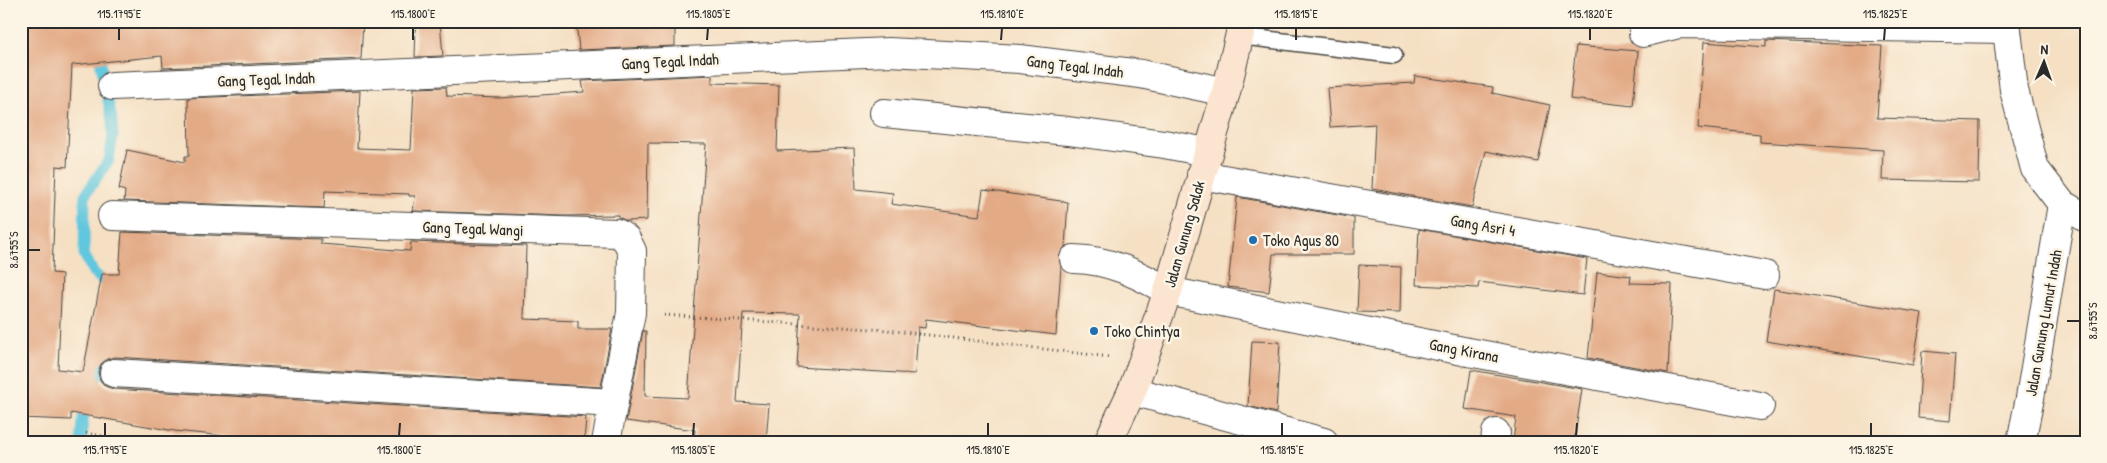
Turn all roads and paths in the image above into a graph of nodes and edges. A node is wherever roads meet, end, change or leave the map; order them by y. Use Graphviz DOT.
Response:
graph roads {
  1 [pos="1680,23"];
  2 [pos="2006,25"];
  3 [pos="1241,28"];
  4 [pos="1643,33"];
  5 [pos="1394,55"];
  6 [pos="112,86"];
  7 [pos="1226,92"];
  8 [pos="884,113"];
  9 [pos="1204,164"];
  10 [pos="2062,204"];
  11 [pos="112,216"];
  12 [pos="2086,218"];
  13 [pos="1074,259"];
  14 [pos="1766,275"];
  15 [pos="1168,291"];
  16 [pos="630,313"];
  17 [pos="1143,361"];
  18 [pos="114,373"];
  19 [pos="1132,391"];
  20 [pos="614,403"];
  21 [pos="1760,406"];
  22 [pos="86,432"];
  23 [pos="135,442"];
  24 [pos="606,442"];
  25 [pos="1108,442"];
  26 [pos="1324,442"];
  27 [pos="2021,442"];
  1 -- 2 [label="street"];
  1 -- 4 [label="street"];
  2 -- 10 [label="street"];
  3 -- 5 [label="lane"];
  3 -- 7 [label="main road, Jalan Gunung Salak"];
  6 -- 7 [label="street, Gang Tegal Indah"];
  7 -- 9 [label="main road, Jalan Gunung Salak"];
  8 -- 9 [label="street, Gang Asri 4"];
  9 -- 14 [label="street, Gang Asri 4"];
  9 -- 15 [label="main road, Jalan Gunung Salak"];
  10 -- 12 [label="street"];
  10 -- 27 [label="street, Jalan Gunung Lumut Indah"];
  11 -- 16 [label="street, Gang Tegal Wangi"];
  13 -- 15 [label="street, Gang Kirana"];
  15 -- 17 [label="main road, Jalan Gunung Salak"];
  15 -- 21 [label="street, Gang Kirana"];
  16 -- 17 [label="path"];
  16 -- 20 [label="street, Gang Tegal Wangi"];
  17 -- 19 [label="main road, Jalan Gunung Salak"];
  18 -- 20 [label="street"];
  19 -- 25 [label="main road, Jalan Gunung Salak"];
  19 -- 26 [label="street"];
  20 -- 24 [label="street, Gang Tegal Wangi"];
  22 -- 23 [label="path"];
}
